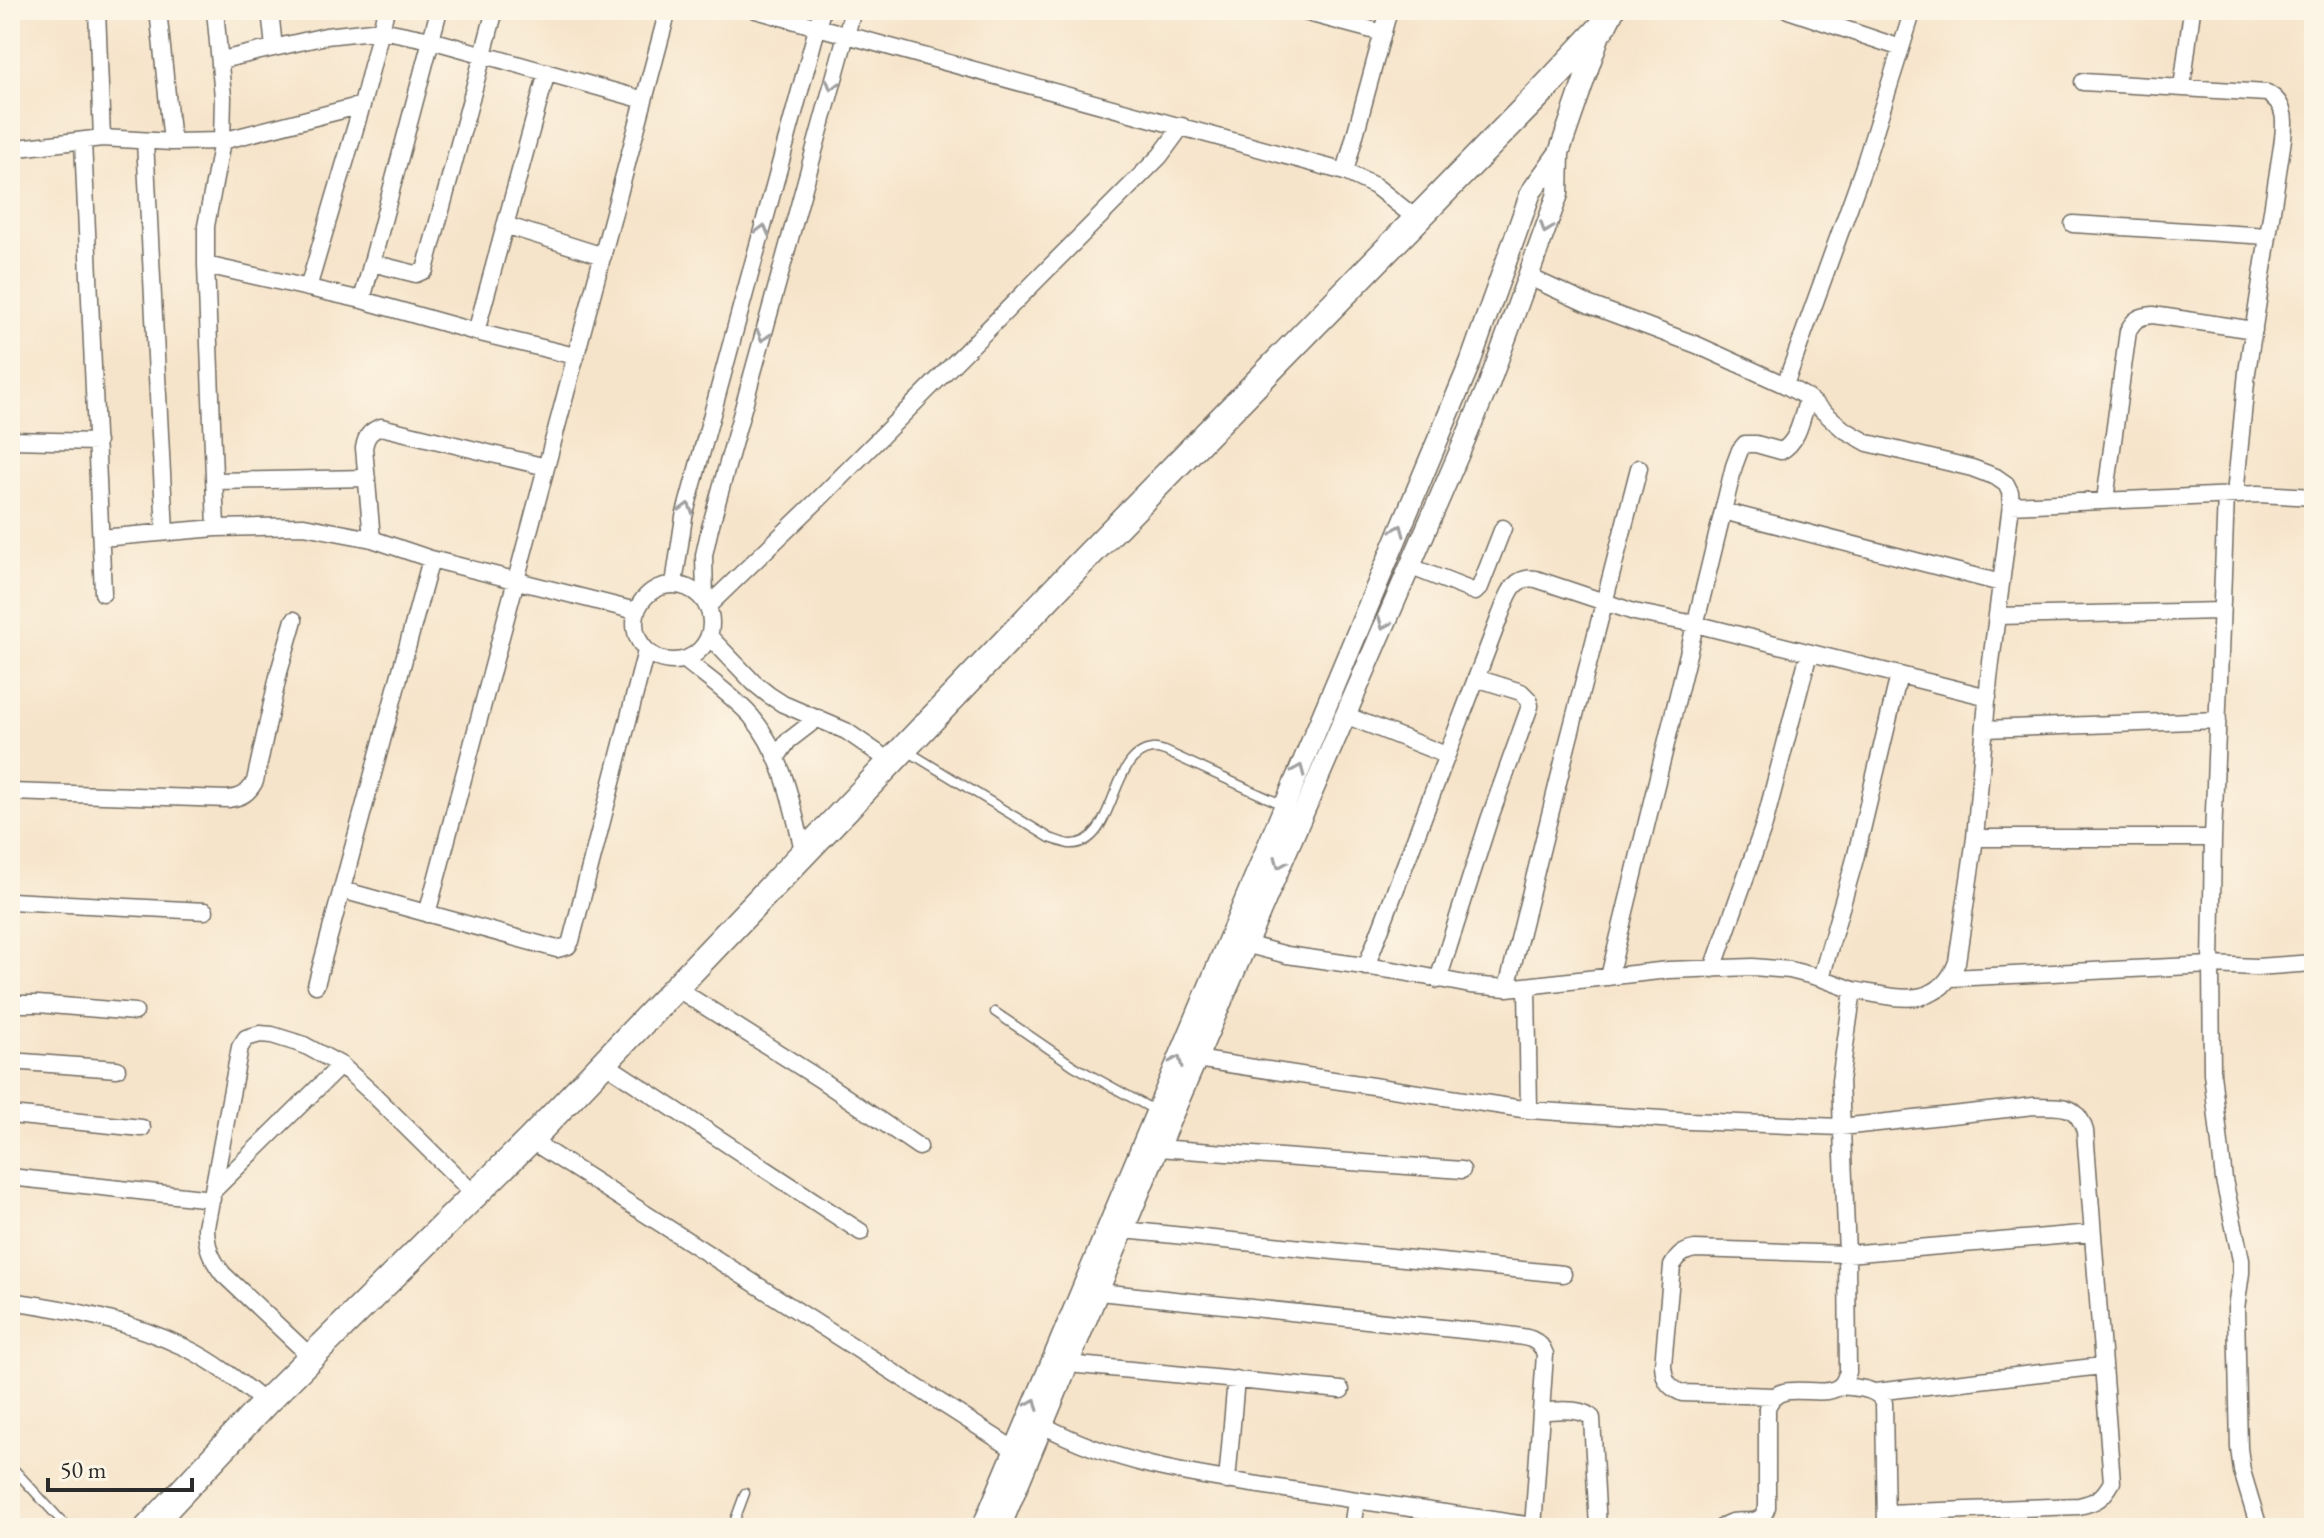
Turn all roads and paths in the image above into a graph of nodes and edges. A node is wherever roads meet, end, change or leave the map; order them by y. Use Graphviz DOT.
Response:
graph roads {
  1 [pos="97,10"];
  2 [pos="158,10"];
  3 [pos="215,10"];
  4 [pos="270,10"];
  5 [pos="386,10"];
  6 [pos="439,10"];
  7 [pos="495,10"];
  8 [pos="668,10"];
  9 [pos="756,10"];
  10 [pos="853,10"];
  11 [pos="1297,10"];
  12 [pos="1389,10"];
  13 [pos="1788,10"];
  14 [pos="1913,10"];
  15 [pos="2192,10"];
  16 [pos="820,18"];
  17 [pos="1607,18"];
  18 [pos="381,30"];
  19 [pos="1383,33"];
  20 [pos="846,34"];
  21 [pos="431,40"];
  22 [pos="274,48"];
  23 [pos="1901,48"];
  24 [pos="483,54"];
  25 [pos="221,60"];
  26 [pos="547,72"];
  27 [pos="2083,82"];
  28 [pos="2182,88"];
  29 [pos="644,100"];
  30 [pos="362,105"];
  31 [pos="1182,126"];
  32 [pos="102,138"];
  33 [pos="83,141"];
  34 [pos="145,141"];
  35 [pos="222,141"];
  36 [pos="172,142"];
  37 [pos="10,149"];
  38 [pos="1559,153"];
  39 [pos="1345,172"];
  40 [pos="1418,220"];
  41 [pos="2073,224"];
  42 [pos="505,225"];
  43 [pos="2268,236"];
  44 [pos="603,256"];
  45 [pos="372,263"];
  46 [pos="206,265"];
  47 [pos="1529,277"];
  48 [pos="308,288"];
  49 [pos="362,300"];
  50 [pos="2254,330"];
  51 [pos="476,332"];
  52 [pos="575,356"];
  53 [pos="1785,385"];
  54 [pos="1808,398"];
  55 [pos="10,440"];
  56 [pos="97,442"];
  57 [pos="546,467"];
  58 [pos="1639,468"];
  59 [pos="367,478"];
  60 [pos="216,481"];
  61 [pos="2231,495"];
  62 [pos="2314,497"];
  63 [pos="2105,500"];
  64 [pos="2011,505"];
  65 [pos="1723,511"];
  66 [pos="216,528"];
  67 [pos="1503,528"];
  68 [pos="165,532"];
  69 [pos="101,538"];
  70 [pos="372,539"];
  71 [pos="431,559"];
  72 [pos="1409,566"];
  73 [pos="516,581"];
  74 [pos="2001,583"];
  75 [pos="674,584"];
  76 [pos="103,593"];
  77 [pos="1604,601"];
  78 [pos="706,604"];
  79 [pos="636,611"];
  80 [pos="2221,611"];
  81 [pos="1997,616"];
  82 [pos="294,620"];
  83 [pos="1695,624"];
  84 [pos="709,636"];
  85 [pos="646,651"];
  86 [pos="1809,653"];
  87 [pos="685,660"];
  88 [pos="1899,675"];
  89 [pos="1476,678"];
  90 [pos="1988,697"];
  91 [pos="1345,715"];
  92 [pos="818,718"];
  93 [pos="2218,720"];
  94 [pos="1985,729"];
  95 [pos="898,755"];
  96 [pos="1446,755"];
  97 [pos="777,757"];
  98 [pos="10,792"];
  99 [pos="1284,805"];
  100 [pos="1975,838"];
  101 [pos="2213,838"];
  102 [pos="804,854"];
  103 [pos="342,890"];
  104 [pos="10,901"];
  105 [pos="205,911"];
  106 [pos="427,914"];
  107 [pos="1237,941"];
  108 [pos="2314,963"];
  109 [pos="2211,965"];
  110 [pos="1366,967"];
  111 [pos="1713,969"];
  112 [pos="1609,977"];
  113 [pos="1821,978"];
  114 [pos="1951,978"];
  115 [pos="1438,980"];
  116 [pos="316,985"];
  117 [pos="1527,987"];
  118 [pos="676,988"];
  119 [pos="1507,988"];
  120 [pos="1853,990"];
  121 [pos="10,1004"];
  122 [pos="135,1012"];
  123 [pos="995,1012"];
  124 [pos="1196,1059"];
  125 [pos="10,1061"];
  126 [pos="604,1063"];
  127 [pos="341,1065"];
  128 [pos="117,1069"];
  129 [pos="1529,1110"];
  130 [pos="1157,1111"];
  131 [pos="10,1115"];
  132 [pos="1841,1127"];
  133 [pos="142,1128"];
  134 [pos="530,1140"];
  135 [pos="919,1147"];
  136 [pos="1158,1148"];
  137 [pos="1462,1170"];
  138 [pos="10,1177"];
  139 [pos="213,1195"];
  140 [pos="475,1195"];
  141 [pos="1124,1230"];
  142 [pos="861,1232"];
  143 [pos="2092,1233"];
  144 [pos="1847,1254"];
  145 [pos="1563,1274"];
  146 [pos="1099,1292"];
  147 [pos="10,1301"];
  148 [pos="311,1357"];
  149 [pos="1068,1364"];
  150 [pos="2102,1366"];
  151 [pos="1236,1379"];
  152 [pos="1840,1386"];
  153 [pos="1341,1390"];
  154 [pos="1875,1392"];
  155 [pos="1774,1396"];
  156 [pos="265,1403"];
  157 [pos="1542,1411"];
  158 [pos="1043,1425"];
  159 [pos="1015,1450"];
  160 [pos="10,1465"];
  161 [pos="1227,1481"];
  162 [pos="745,1493"];
  163 [pos="1356,1501"];
  164 [pos="1886,1521"];
  165 [pos="1768,1522"];
  166 [pos="1534,1527"];
  167 [pos="68,1528"];
  168 [pos="148,1528"];
  169 [pos="732,1528"];
  170 [pos="982,1528"];
  171 [pos="1000,1528"];
  172 [pos="1352,1528"];
  173 [pos="1598,1528"];
  174 [pos="1721,1528"];
  175 [pos="2259,1528"];
  1 -- 32 [label="street"];
  2 -- 36 [label="street"];
  3 -- 25 [label="street"];
  4 -- 22 [label="street"];
  5 -- 18 [label="street"];
  6 -- 21 [label="street"];
  7 -- 24 [label="street"];
  8 -- 29 [label="street"];
  9 -- 16 [label="street"];
  10 -- 20 [label="street"];
  11 -- 19 [label="street"];
  12 -- 19 [label="street"];
  13 -- 23 [label="street"];
  14 -- 23 [label="street"];
  15 -- 28 [label="street"];
  16 -- 20 [label="street"];
  75 -- 16 [label="street, one-way"];
  17 -- 38 [label="street"];
  17 -- 40 [label="main road"];
  18 -- 21 [label="street"];
  18 -- 22 [label="street"];
  18 -- 30 [label="street"];
  19 -- 39 [label="street"];
  20 -- 31 [label="street"];
  20 -- 78 [label="street, one-way"];
  21 -- 24 [label="street"];
  21 -- 45 [label="street"];
  22 -- 25 [label="street"];
  23 -- 53 [label="street"];
  24 -- 26 [label="street"];
  24 -- 45 [label="street"];
  25 -- 35 [label="street"];
  26 -- 29 [label="street"];
  26 -- 42 [label="street"];
  27 -- 28 [label="street"];
  28 -- 43 [label="street"];
  29 -- 44 [label="street"];
  30 -- 35 [label="street"];
  30 -- 48 [label="street"];
  31 -- 39 [label="street"];
  31 -- 78 [label="street"];
  32 -- 33 [label="street"];
  32 -- 34 [label="street"];
  33 -- 37 [label="street"];
  33 -- 56 [label="street"];
  34 -- 36 [label="street"];
  34 -- 68 [label="street"];
  35 -- 36 [label="street"];
  35 -- 46 [label="street"];
  38 -- 47 [label="street, one-way"];
  99 -- 38 [label="street, one-way"];
  39 -- 40 [label="street"];
  40 -- 95 [label="main road"];
  41 -- 43 [label="street"];
  42 -- 44 [label="street"];
  42 -- 51 [label="street"];
  43 -- 50 [label="street"];
  44 -- 52 [label="street"];
  45 -- 49 [label="street"];
  46 -- 48 [label="street"];
  46 -- 60 [label="street"];
  47 -- 53 [label="street"];
  47 -- 72 [label="street"];
  48 -- 49 [label="street"];
  49 -- 51 [label="street"];
  50 -- 61 [label="street"];
  50 -- 63 [label="street"];
  51 -- 52 [label="street"];
  52 -- 57 [label="street"];
  53 -- 54 [label="street"];
  54 -- 64 [label="street"];
  54 -- 65 [label="street"];
  55 -- 56 [label="street"];
  56 -- 69 [label="street"];
  57 -- 59 [label="street"];
  57 -- 73 [label="street"];
  58 -- 77 [label="street"];
  59 -- 60 [label="street"];
  59 -- 70 [label="street"];
  60 -- 66 [label="street"];
  61 -- 62 [label="street"];
  61 -- 63 [label="street"];
  61 -- 80 [label="street"];
  63 -- 64 [label="street"];
  64 -- 74 [label="street"];
  65 -- 74 [label="street"];
  65 -- 83 [label="street"];
  66 -- 68 [label="street"];
  66 -- 70 [label="street"];
  67 -- 72 [label="street"];
  68 -- 69 [label="street"];
  69 -- 76 [label="street"];
  70 -- 71 [label="street"];
  71 -- 73 [label="street"];
  71 -- 103 [label="street"];
  72 -- 91 [label="street, one-way"];
  73 -- 79 [label="street"];
  73 -- 106 [label="street"];
  74 -- 81 [label="street"];
  75 -- 78 [label="street"];
  75 -- 79 [label="street"];
  77 -- 83 [label="street"];
  77 -- 89 [label="street"];
  77 -- 119 [label="street"];
  78 -- 84 [label="street"];
  79 -- 85 [label="street"];
  80 -- 81 [label="street"];
  80 -- 93 [label="street"];
  81 -- 90 [label="street"];
  82 -- 98 [label="street"];
  83 -- 86 [label="street"];
  83 -- 112 [label="street"];
  84 -- 87 [label="street"];
  84 -- 92 [label="street"];
  85 -- 87 [label="street"];
  85 -- 106 [label="street"];
  86 -- 88 [label="street"];
  86 -- 111 [label="street"];
  87 -- 97 [label="street"];
  88 -- 90 [label="street"];
  88 -- 113 [label="street"];
  89 -- 96 [label="street"];
  89 -- 115 [label="street"];
  90 -- 94 [label="street"];
  91 -- 96 [label="street"];
  91 -- 107 [label="street, one-way"];
  92 -- 95 [label="street"];
  92 -- 97 [label="street"];
  93 -- 94 [label="street"];
  93 -- 101 [label="street"];
  94 -- 100 [label="street"];
  95 -- 99 [label="lane"];
  95 -- 102 [label="main road"];
  96 -- 110 [label="street"];
  97 -- 102 [label="street"];
  99 -- 107 [label="street"];
  100 -- 101 [label="street"];
  100 -- 114 [label="street"];
  101 -- 109 [label="street"];
  102 -- 118 [label="main road"];
  103 -- 106 [label="street"];
  103 -- 116 [label="street"];
  104 -- 105 [label="street"];
  107 -- 110 [label="street"];
  107 -- 124 [label="street"];
  130 -- 107 [label="street, one-way"];
  108 -- 109 [label="street"];
  109 -- 114 [label="street"];
  109 -- 175 [label="street"];
  110 -- 115 [label="street"];
  111 -- 112 [label="street"];
  111 -- 113 [label="street"];
  112 -- 117 [label="street"];
  113 -- 120 [label="street"];
  114 -- 120 [label="street"];
  115 -- 119 [label="street"];
  117 -- 119 [label="street"];
  117 -- 129 [label="street"];
  118 -- 126 [label="main road"];
  118 -- 135 [label="street"];
  120 -- 132 [label="street"];
  121 -- 122 [label="street"];
  123 -- 130 [label="lane"];
  124 -- 129 [label="street"];
  124 -- 136 [label="street"];
  125 -- 128 [label="street"];
  126 -- 134 [label="main road"];
  126 -- 142 [label="street"];
  127 -- 139 [label="street"];
  127 -- 139 [label="street"];
  127 -- 140 [label="street"];
  129 -- 132 [label="street"];
  159 -- 130 [label="street, one-way"];
  131 -- 133 [label="street"];
  132 -- 143 [label="street"];
  132 -- 144 [label="street"];
  134 -- 140 [label="main road"];
  134 -- 159 [label="street"];
  136 -- 137 [label="street"];
  136 -- 141 [label="street"];
  138 -- 139 [label="street"];
  139 -- 148 [label="street"];
  140 -- 148 [label="main road"];
  141 -- 145 [label="street"];
  141 -- 146 [label="street"];
  143 -- 144 [label="street"];
  143 -- 150 [label="street"];
  144 -- 152 [label="street"];
  144 -- 155 [label="street"];
  146 -- 149 [label="street"];
  146 -- 157 [label="street"];
  147 -- 156 [label="street"];
  148 -- 156 [label="main road"];
  149 -- 151 [label="street"];
  149 -- 158 [label="street"];
  150 -- 154 [label="street"];
  150 -- 164 [label="street"];
  151 -- 153 [label="street"];
  151 -- 161 [label="street"];
  152 -- 154 [label="street"];
  152 -- 155 [label="street"];
  154 -- 164 [label="street"];
  155 -- 165 [label="street"];
  156 -- 168 [label="main road"];
  157 -- 166 [label="street"];
  157 -- 173 [label="street"];
  158 -- 161 [label="street"];
  158 -- 171 [label="street"];
  159 -- 170 [label="street"];
  160 -- 167 [label="lane"];
  161 -- 163 [label="street"];
  162 -- 169 [label="lane"];
  163 -- 166 [label="street"];
  163 -- 172 [label="street"];
  165 -- 174 [label="street"];
}
